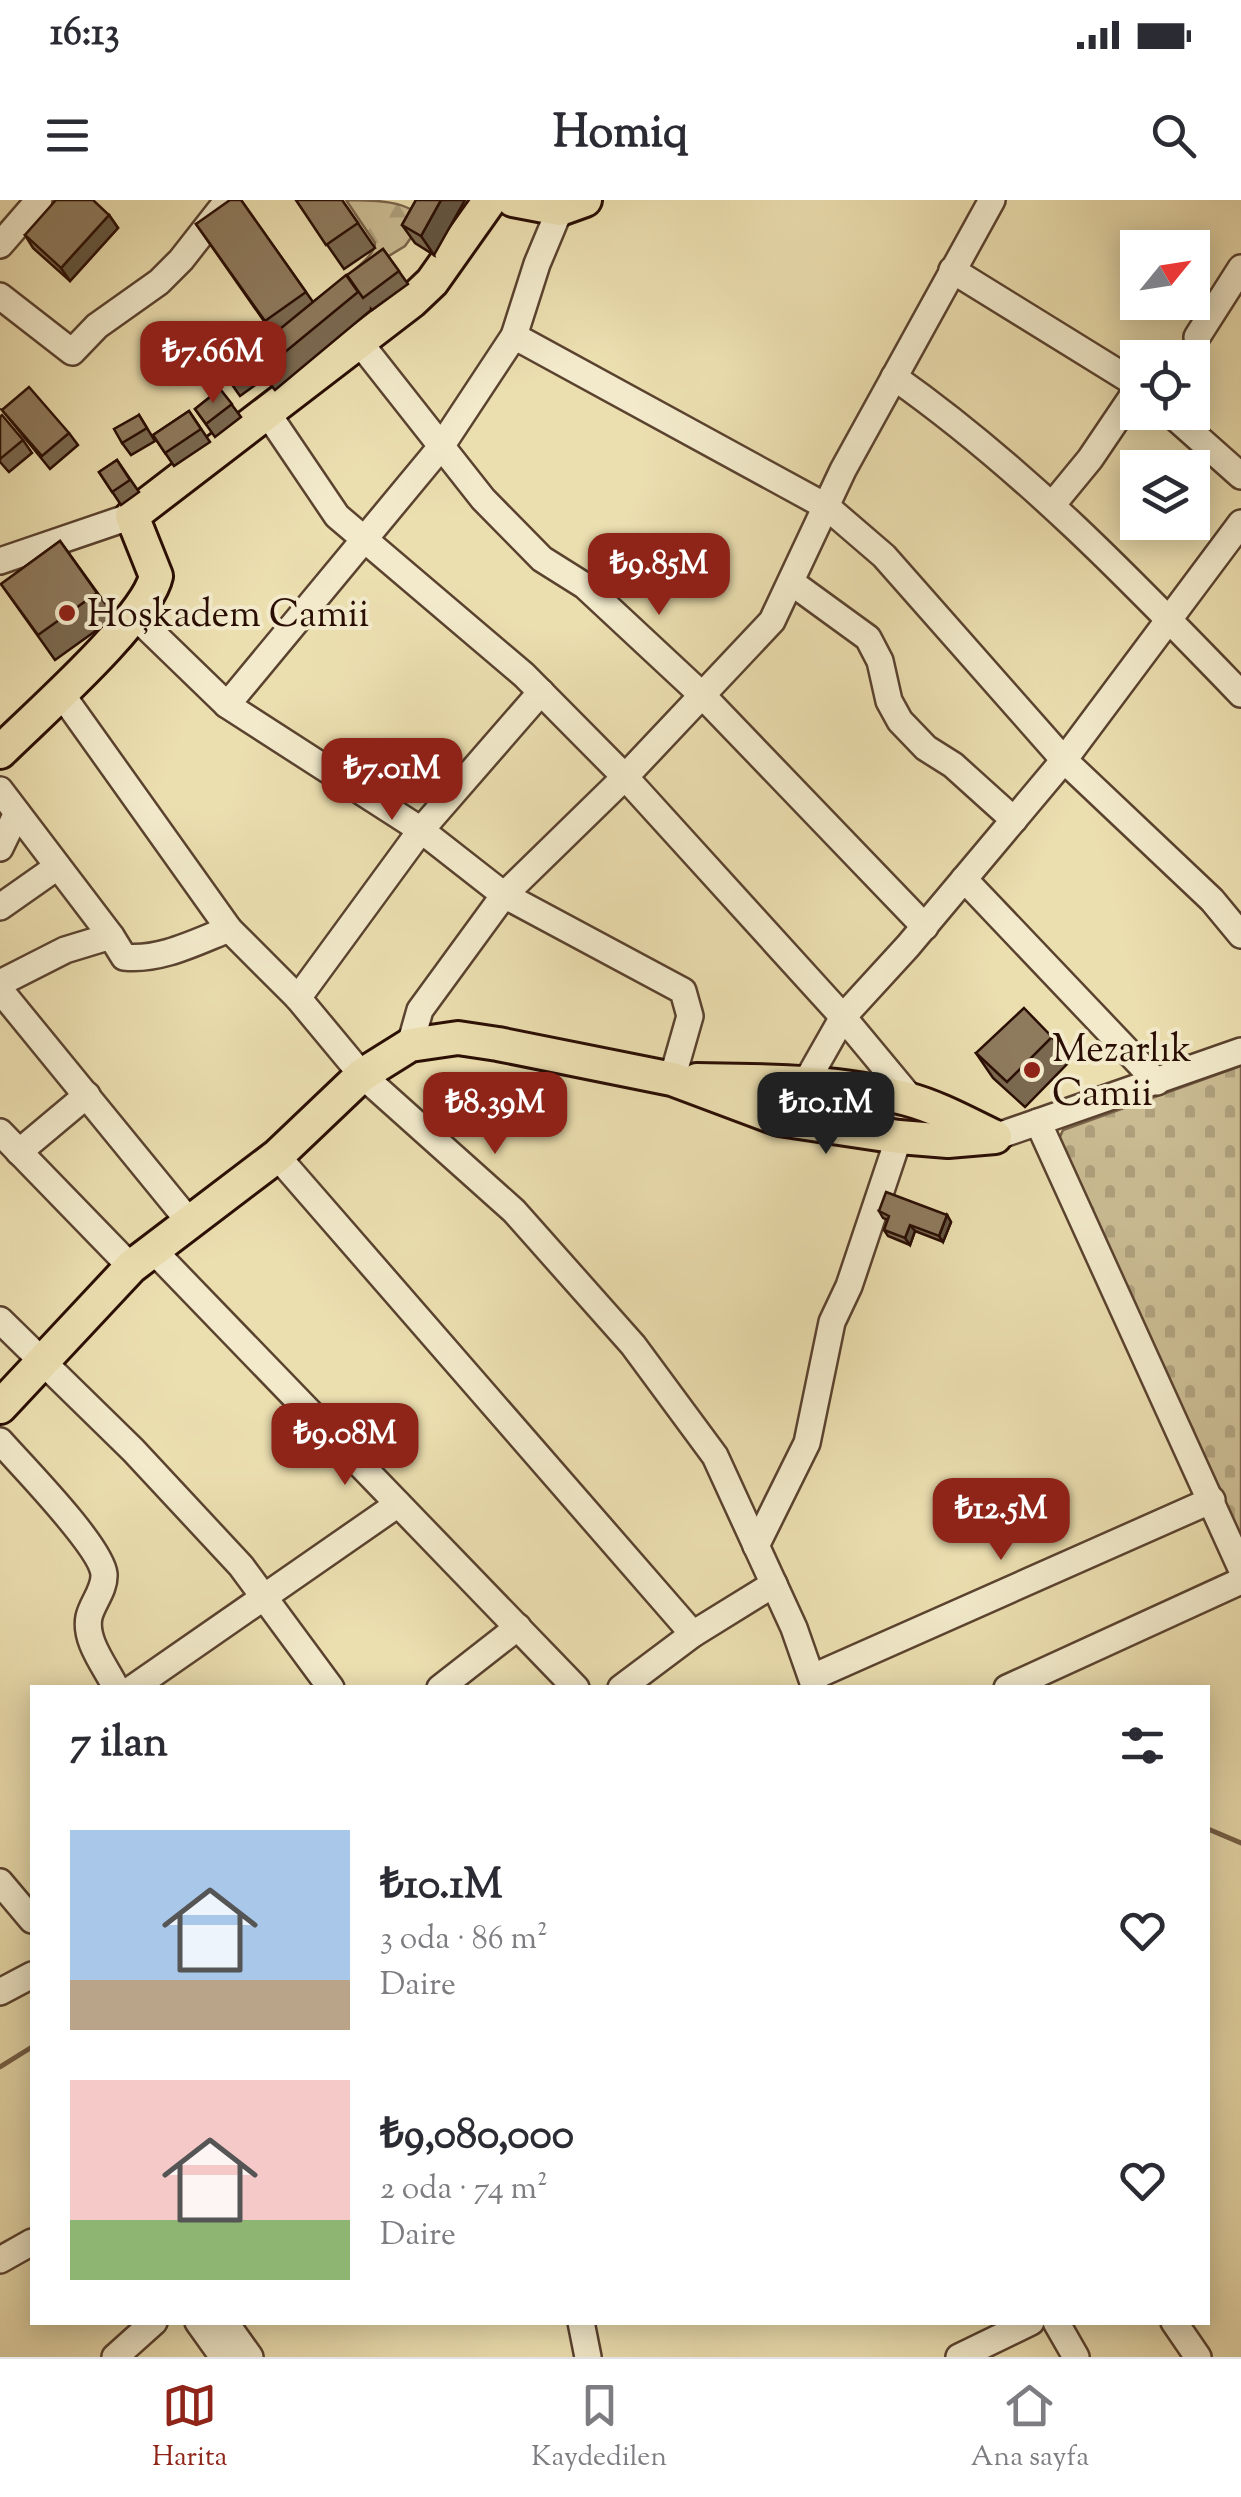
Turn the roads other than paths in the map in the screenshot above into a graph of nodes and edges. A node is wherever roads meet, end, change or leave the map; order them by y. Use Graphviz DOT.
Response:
graph roads {
  1 [pos="39,200"];
  2 [pos="490,200"];
  3 [pos="513,200"];
  4 [pos="992,200"];
  5 [pos="225,201"];
  6 [pos="569,203"];
  7 [pos="0,245"];
  8 [pos="1241,268"];
  9 [pos="952,270"];
  10 [pos="0,296"];
  11 [pos="514,336"];
  12 [pos="1196,337"];
  13 [pos="360,343"];
  14 [pos="1120,376"];
  15 [pos="894,377"];
  16 [pos="268,414"];
  17 [pos="1120,414"];
  18 [pos="1189,430"];
  19 [pos="440,448"];
  20 [pos="1241,476"];
  21 [pos="1052,504"];
  22 [pos="827,507"];
  23 [pos="132,516"];
  24 [pos="1241,523"];
  25 [pos="364,539"];
  26 [pos="0,561"];
  27 [pos="791,582"];
  28 [pos="134,615"];
  29 [pos="1168,618"];
  30 [pos="60,692"];
  31 [pos="541,692"];
  32 [pos="1241,694"];
  33 [pos="702,696"];
  34 [pos="227,705"];
  35 [pos="0,752"];
  36 [pos="1064,760"];
  37 [pos="625,777"];
  38 [pos="0,790"];
  39 [pos="17,813"];
  40 [pos="1014,820"];
  41 [pos="421,830"];
  42 [pos="0,848"];
  43 [pos="57,867"];
  44 [pos="964,879"];
  45 [pos="504,896"];
  46 [pos="1,901"];
  47 [pos="924,926"];
  48 [pos="228,929"];
  49 [pos="1241,935"];
  50 [pos="111,936"];
  51 [pos="0,987"];
  52 [pos="298,998"];
  53 [pos="842,1017"];
  54 [pos="410,1044"];
  55 [pos="1241,1052"];
  56 [pos="362,1075"];
  57 [pos="672,1079"];
  58 [pos="1157,1082"];
  59 [pos="805,1084"];
  60 [pos="87,1095"];
  61 [pos="912,1100"];
  62 [pos="795,1121"];
  63 [pos="1038,1122"];
  64 [pos="0,1132"];
  65 [pos="899,1136"];
  66 [pos="995,1136"];
  67 [pos="19,1152"];
  68 [pos="277,1156"];
  69 [pos="188,1220"];
  70 [pos="142,1258"];
  71 [pos="0,1320"];
  72 [pos="45,1362"];
  73 [pos="0,1407"];
  74 [pos="0,1441"];
  75 [pos="1212,1500"];
  76 [pos="398,1504"];
  77 [pos="756,1546"];
  78 [pos="1241,1568"];
  79 [pos="1241,1581"];
  80 [pos="774,1584"];
  81 [pos="264,1596"];
  82 [pos="518,1627"];
  83 [pos="693,1634"];
  84 [pos="814,1682"];
  85 [pos="114,1685"];
  86 [pos="137,1685"];
  87 [pos="329,1685"];
  88 [pos="444,1685"];
  89 [pos="573,1685"];
  90 [pos="625,1685"];
  91 [pos="1015,1685"];
  92 [pos="0,1882"];
  93 [pos="30,1918"];
  94 [pos="30,1976"];
  95 [pos="0,1992"];
  96 [pos="30,2243"];
  97 [pos="0,2260"];
  98 [pos="151,2325"];
  99 [pos="200,2325"];
  100 [pos="226,2325"];
  101 [pos="582,2325"];
  102 [pos="1025,2325"];
  103 [pos="1058,2325"];
  104 [pos="1176,2325"];
  105 [pos="115,2357"];
  106 [pos="223,2357"];
  107 [pos="250,2357"];
  108 [pos="588,2357"];
  109 [pos="959,2357"];
  110 [pos="1076,2357"];
  111 [pos="1198,2357"];
  1 -- 7 [label="street"];
  2 -- 13 [label="main road"];
  3 -- 6 [label="main road"];
  4 -- 9 [label="street"];
  5 -- 10 [label="street"];
  6 -- 11 [label="street"];
  8 -- 12 [label="street"];
  9 -- 14 [label="street"];
  9 -- 15 [label="street"];
  11 -- 19 [label="street"];
  11 -- 22 [label="street"];
  13 -- 16 [label="main road"];
  13 -- 19 [label="street"];
  15 -- 21 [label="street"];
  15 -- 22 [label="street"];
  16 -- 23 [label="main road"];
  16 -- 25 [label="street"];
  17 -- 21 [label="street"];
  18 -- 20 [label="street"];
  19 -- 25 [label="street"];
  19 -- 33 [label="street"];
  21 -- 29 [label="street"];
  22 -- 27 [label="street"];
  22 -- 36 [label="street"];
  23 -- 26 [label="street"];
  23 -- 28 [label="main road"];
  24 -- 29 [label="street"];
  25 -- 31 [label="street"];
  25 -- 34 [label="street"];
  27 -- 33 [label="street"];
  27 -- 40 [label="street"];
  28 -- 30 [label="main road"];
  28 -- 34 [label="street"];
  29 -- 32 [label="street"];
  29 -- 36 [label="street"];
  30 -- 35 [label="main road"];
  30 -- 48 [label="street"];
  31 -- 37 [label="street"];
  31 -- 41 [label="street"];
  33 -- 37 [label="street"];
  33 -- 47 [label="street"];
  34 -- 41 [label="street"];
  36 -- 40 [label="street"];
  36 -- 49 [label="street"];
  37 -- 45 [label="street"];
  37 -- 53 [label="street"];
  38 -- 39 [label="street"];
  39 -- 42 [label="street"];
  39 -- 43 [label="street"];
  40 -- 44 [label="street"];
  41 -- 45 [label="street"];
  41 -- 52 [label="street"];
  43 -- 46 [label="street"];
  43 -- 50 [label="street"];
  44 -- 47 [label="street"];
  44 -- 58 [label="street"];
  45 -- 54 [label="street"];
  45 -- 57 [label="street"];
  47 -- 53 [label="street"];
  48 -- 50 [label="street"];
  48 -- 52 [label="street"];
  50 -- 51 [label="street"];
  51 -- 60 [label="street"];
  52 -- 56 [label="street"];
  53 -- 59 [label="street"];
  53 -- 61 [label="street"];
  54 -- 56 [label="main road"];
  54 -- 57 [label="main road"];
  55 -- 58 [label="street"];
  56 -- 68 [label="main road"];
  56 -- 77 [label="street"];
  57 -- 59 [label="main road"];
  57 -- 62 [label="main road"];
  58 -- 63 [label="street"];
  59 -- 61 [label="main road"];
  59 -- 62 [label="street"];
  60 -- 67 [label="street"];
  60 -- 69 [label="street"];
  61 -- 66 [label="main road"];
  62 -- 65 [label="main road"];
  63 -- 66 [label="street"];
  63 -- 75 [label="street"];
  64 -- 67 [label="street"];
  65 -- 66 [label="main road"];
  65 -- 77 [label="street"];
  67 -- 70 [label="street"];
  68 -- 69 [label="main road"];
  68 -- 83 [label="street"];
  69 -- 70 [label="main road"];
  70 -- 72 [label="main road"];
  70 -- 76 [label="street"];
  71 -- 72 [label="street"];
  72 -- 73 [label="main road"];
  72 -- 81 [label="street"];
  74 -- 85 [label="street"];
  75 -- 78 [label="street"];
  75 -- 84 [label="street"];
  76 -- 81 [label="street"];
  76 -- 82 [label="street"];
  77 -- 80 [label="street"];
  79 -- 91 [label="street"];
  80 -- 83 [label="street"];
  80 -- 84 [label="street"];
  81 -- 86 [label="street"];
  81 -- 87 [label="street"];
  82 -- 88 [label="street"];
  82 -- 89 [label="street"];
  83 -- 90 [label="street"];
  92 -- 93 [label="street"];
  94 -- 95 [label="street"];
  96 -- 97 [label="street"];
  98 -- 105 [label="street"];
  99 -- 106 [label="street"];
  100 -- 107 [label="street"];
  101 -- 108 [label="street"];
  102 -- 109 [label="street"];
  103 -- 110 [label="street"];
  104 -- 111 [label="street"];
}
